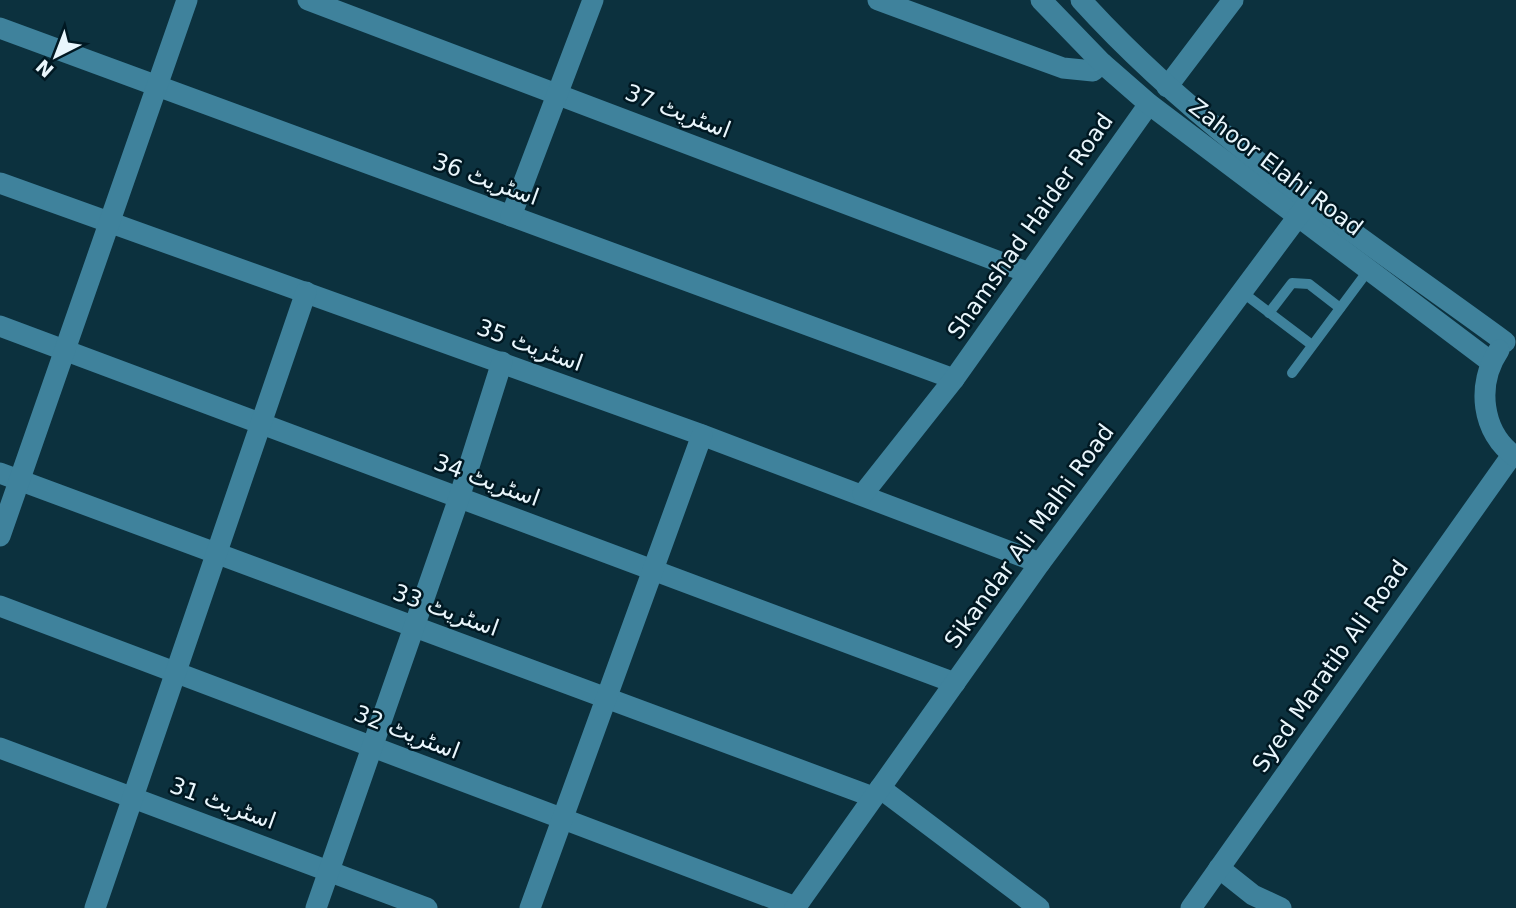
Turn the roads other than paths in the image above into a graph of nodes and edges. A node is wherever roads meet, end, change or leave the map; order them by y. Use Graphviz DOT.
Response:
graph roads {
  1 [pos="187,0"];
  2 [pos="308,0"];
  3 [pos="593,0"];
  4 [pos="878,0"];
  5 [pos="1041,0"];
  6 [pos="1081,0"];
  7 [pos="1233,0"];
  8 [pos="0,28"];
  9 [pos="1102,63"];
  10 [pos="157,86"];
  11 [pos="1167,87"];
  12 [pos="559,94"];
  13 [pos="1149,104"];
  14 [pos="0,183"];
  15 [pos="1311,199"];
  16 [pos="511,216"];
  17 [pos="1297,218"];
  18 [pos="110,222"];
  19 [pos="1383,252"];
  20 [pos="1368,271"];
  21 [pos="1029,273"];
  22 [pos="306,292"];
  23 [pos="1242,292"];
  24 [pos="1340,308"];
  25 [pos="1269,313"];
  26 [pos="0,326"];
  27 [pos="1510,338"];
  28 [pos="1312,345"];
  29 [pos="65,350"];
  30 [pos="502,362"];
  31 [pos="1491,362"];
  32 [pos="1292,373"];
  33 [pos="954,379"];
  34 [pos="261,424"];
  35 [pos="702,435"];
  36 [pos="1514,456"];
  37 [pos="10,477"];
  38 [pos="863,494"];
  39 [pos="459,498"];
  40 [pos="0,536"];
  41 [pos="217,553"];
  42 [pos="1040,563"];
  43 [pos="653,570"];
  44 [pos="0,606"];
  45 [pos="414,626"];
  46 [pos="176,672"];
  47 [pos="955,683"];
  48 [pos="607,698"];
  49 [pos="372,747"];
  50 [pos="0,748"];
  51 [pos="877,793"];
  52 [pos="133,798"];
  53 [pos="562,819"];
  54 [pos="1219,868"];
  55 [pos="329,871"];
  56 [pos="102,906"];
  57 [pos="316,908"];
  58 [pos="427,908"];
  59 [pos="530,908"];
  60 [pos="795,908"];
  61 [pos="1039,908"];
  62 [pos="1191,908"];
  63 [pos="1281,908"];
  1 -- 10 [label="street"];
  2 -- 12 [label="street, اسٹریٹ 37"];
  3 -- 12 [label="street"];
  4 -- 9 [label="street"];
  5 -- 9 [label="street, Zahoor Elahi Road"];
  6 -- 11 [label="street, Zahoor Elahi Road"];
  7 -- 11 [label="street"];
  8 -- 10 [label="street, اسٹریٹ 36"];
  9 -- 13 [label="street, Zahoor Elahi Road"];
  10 -- 16 [label="street, اسٹریٹ 36"];
  10 -- 18 [label="street"];
  11 -- 15 [label="street, Zahoor Elahi Road"];
  12 -- 16 [label="street"];
  12 -- 21 [label="street, اسٹریٹ 37"];
  13 -- 17 [label="street, Zahoor Elahi Road"];
  13 -- 21 [label="street, Shamshad Haider Road"];
  14 -- 18 [label="street, اسٹریٹ 35"];
  15 -- 17 [label="street, Sikandar Ali Malhi Road"];
  15 -- 19 [label="street, Zahoor Elahi Road"];
  16 -- 33 [label="street, اسٹریٹ 36"];
  17 -- 20 [label="street, Zahoor Elahi Road"];
  17 -- 23 [label="street, Sikandar Ali Malhi Road"];
  18 -- 22 [label="street, اسٹریٹ 35"];
  18 -- 29 [label="street"];
  19 -- 20 [label="lane"];
  19 -- 27 [label="street, Zahoor Elahi Road"];
  20 -- 24 [label="lane"];
  20 -- 31 [label="street, Zahoor Elahi Road"];
  21 -- 33 [label="street, Shamshad Haider Road"];
  22 -- 30 [label="street, اسٹریٹ 35"];
  22 -- 34 [label="street"];
  23 -- 25 [label="lane"];
  23 -- 42 [label="street, Sikandar Ali Malhi Road"];
  24 -- 25 [label="lane"];
  24 -- 28 [label="lane"];
  25 -- 28 [label="lane"];
  26 -- 29 [label="street, اسٹریٹ 34"];
  27 -- 31 [label="street"];
  28 -- 32 [label="lane"];
  29 -- 34 [label="street, اسٹریٹ 34"];
  29 -- 37 [label="street"];
  30 -- 35 [label="street, اسٹریٹ 35"];
  30 -- 39 [label="street"];
  31 -- 36 [label="street"];
  33 -- 38 [label="street, Shamshad Haider Road"];
  34 -- 39 [label="street, اسٹریٹ 34"];
  34 -- 41 [label="street"];
  35 -- 38 [label="street, اسٹریٹ 35"];
  35 -- 43 [label="street"];
  36 -- 54 [label="street, Syed Maratib Ali Road"];
  37 -- 40 [label="street"];
  37 -- 41 [label="street, اسٹریٹ 33"];
  38 -- 42 [label="street, اسٹریٹ 35"];
  39 -- 43 [label="street, اسٹریٹ 34"];
  39 -- 45 [label="street"];
  41 -- 45 [label="street, اسٹریٹ 33"];
  41 -- 46 [label="street"];
  42 -- 47 [label="street, Sikandar Ali Malhi Road"];
  43 -- 47 [label="street, اسٹریٹ 34"];
  43 -- 48 [label="street"];
  44 -- 46 [label="street, اسٹریٹ 32"];
  45 -- 48 [label="street, اسٹریٹ 33"];
  45 -- 49 [label="street"];
  46 -- 49 [label="street, اسٹریٹ 32"];
  46 -- 52 [label="street"];
  47 -- 51 [label="street, Sikandar Ali Malhi Road"];
  48 -- 51 [label="street, اسٹریٹ 33"];
  48 -- 53 [label="street"];
  49 -- 53 [label="street, اسٹریٹ 32"];
  49 -- 55 [label="street"];
  50 -- 52 [label="street, اسٹریٹ 31"];
  51 -- 60 [label="street, Sikandar Ali Malhi Road"];
  51 -- 61 [label="street, اسٹریٹ 33"];
  52 -- 55 [label="street, اسٹریٹ 31"];
  52 -- 56 [label="street"];
  53 -- 59 [label="street"];
  53 -- 60 [label="street, اسٹریٹ 32"];
  54 -- 62 [label="street, Syed Maratib Ali Road"];
  54 -- 63 [label="street"];
  55 -- 57 [label="street"];
  55 -- 58 [label="street, اسٹریٹ 31"];
}
